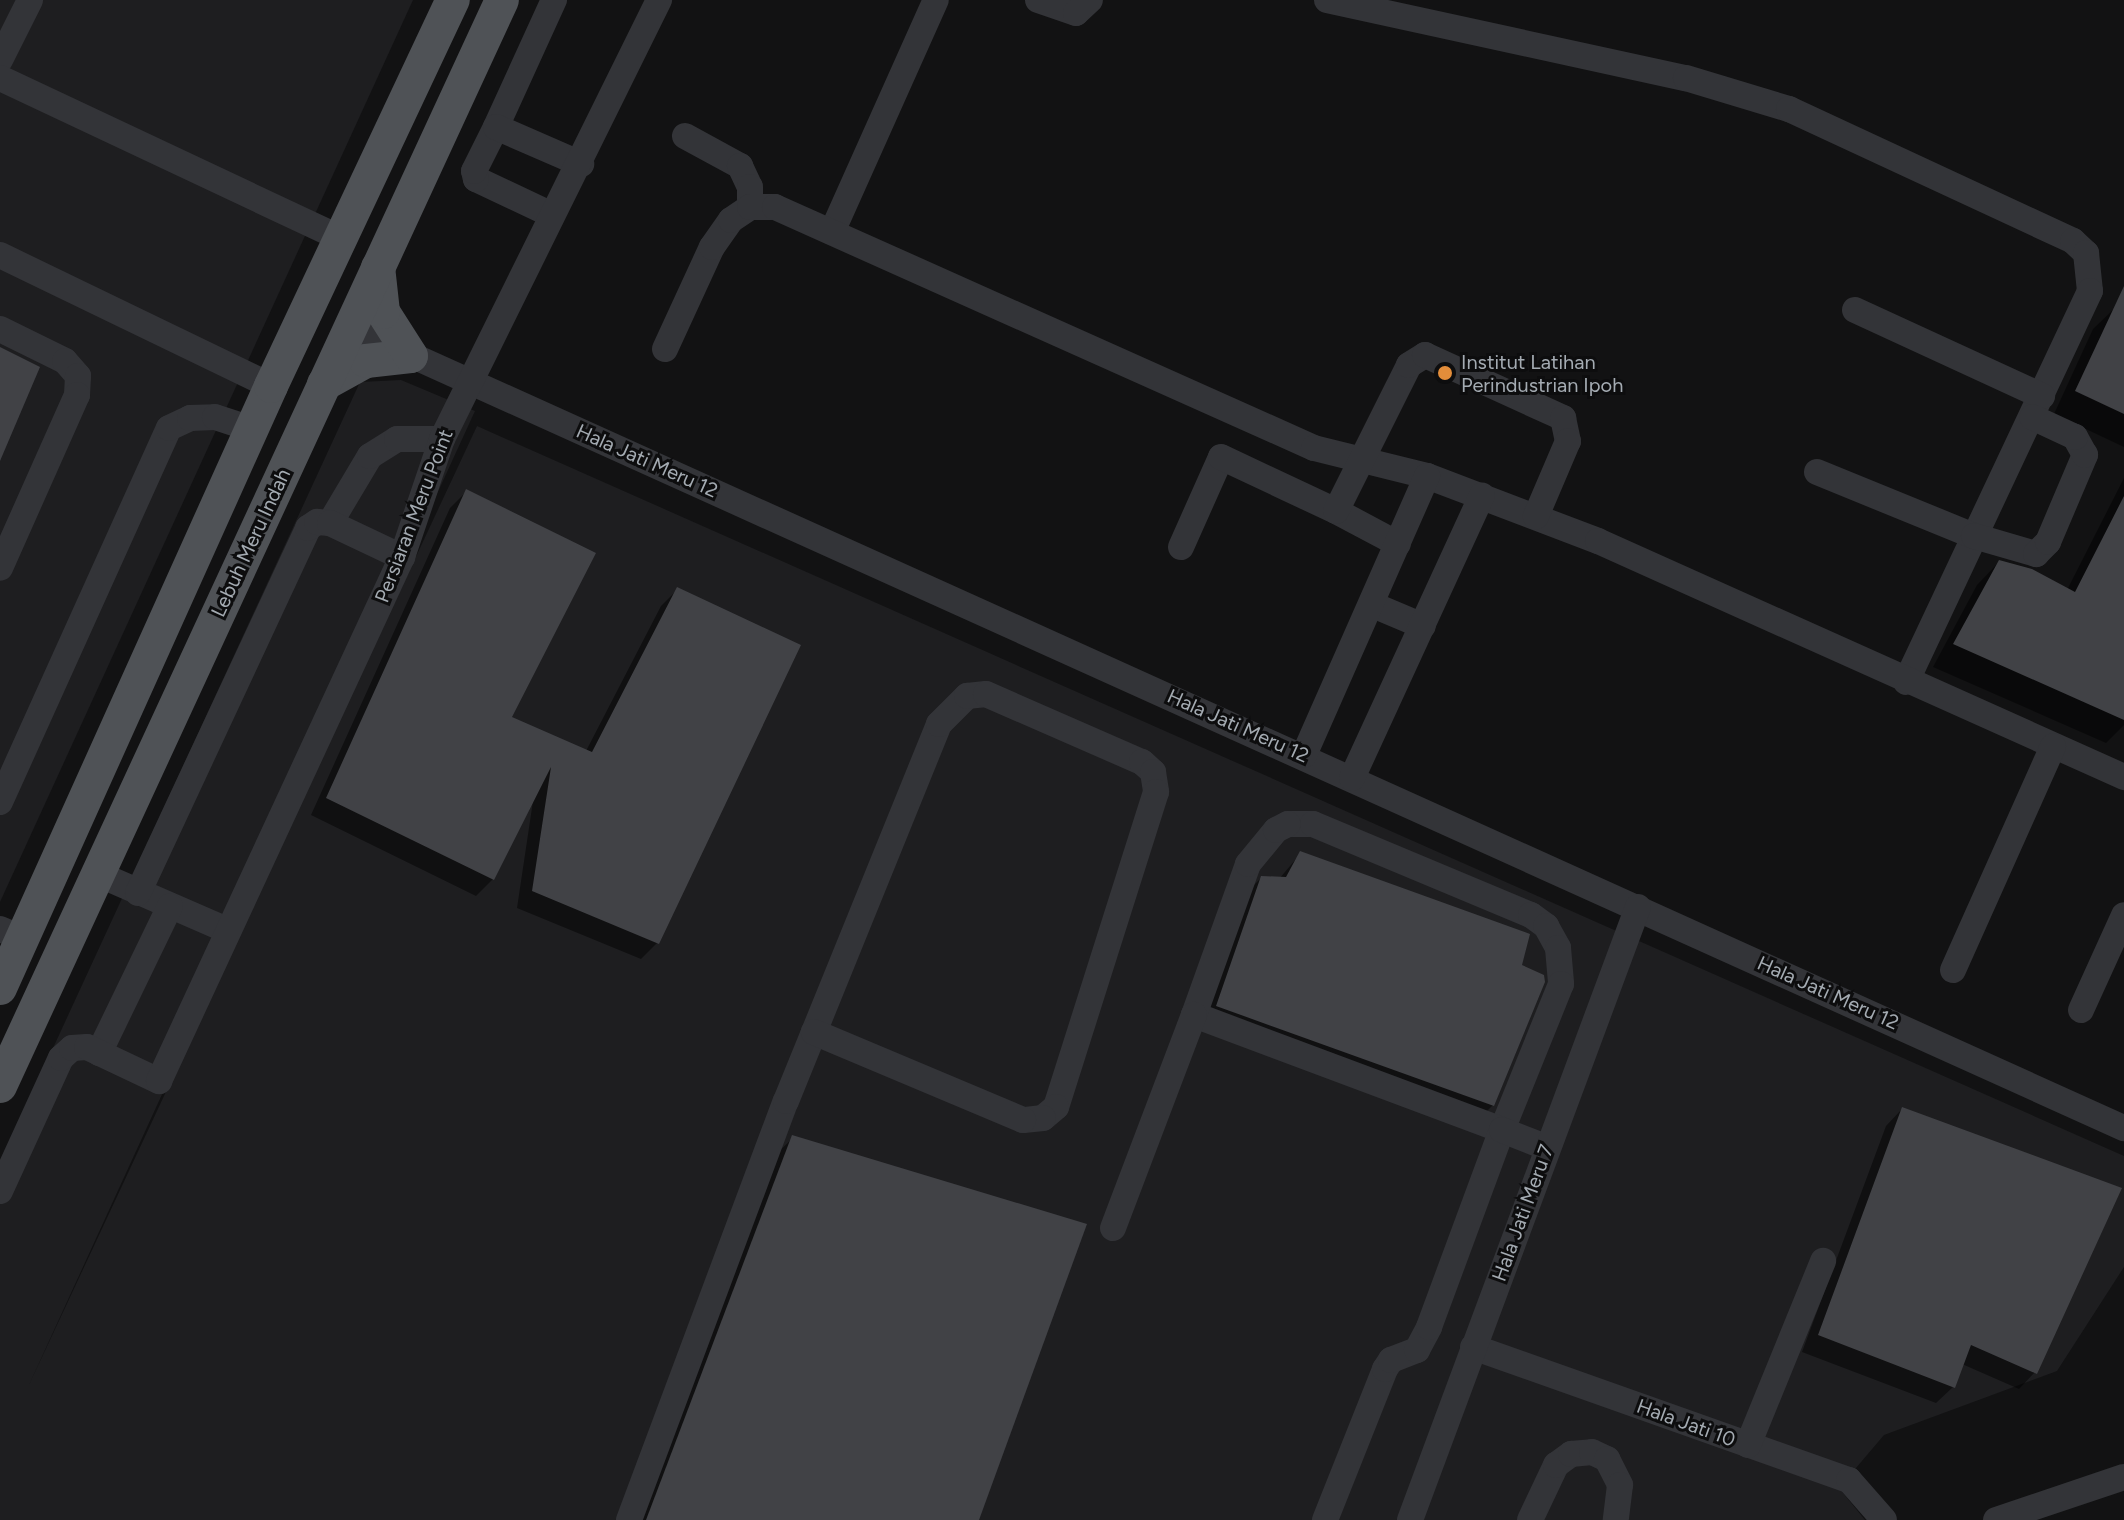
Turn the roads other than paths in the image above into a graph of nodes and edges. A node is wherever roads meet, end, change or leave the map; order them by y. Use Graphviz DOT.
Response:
graph roads {
  1 [pos="30,0"];
  2 [pos="453,0"];
  3 [pos="502,0"];
  4 [pos="554,0"];
  5 [pos="659,0"];
  6 [pos="936,0"];
  7 [pos="1038,0"];
  8 [pos="1090,0"];
  9 [pos="1327,0"];
  10 [pos="0,60"];
  11 [pos="0,78"];
  12 [pos="496,127"];
  13 [pos="685,136"];
  14 [pos="380,154"];
  15 [pos="581,164"];
  16 [pos="750,207"];
  17 [pos="550,214"];
  18 [pos="832,232"];
  19 [pos="340,238"];
  20 [pos="0,255"];
  21 [pos="378,267"];
  22 [pos="1855,310"];
  23 [pos="351,328"];
  24 [pos="0,329"];
  25 [pos="665,349"];
  26 [pos="411,356"];
  27 [pos="470,382"];
  28 [pos="324,384"];
  29 [pos="269,392"];
  30 [pos="2037,407"];
  31 [pos="1238,415"];
  32 [pos="252,429"];
  33 [pos="442,439"];
  34 [pos="1221,457"];
  35 [pos="1361,459"];
  36 [pos="1817,472"];
  37 [pos="1427,476"];
  38 [pos="1482,495"];
  39 [pos="1336,511"];
  40 [pos="1536,516"];
  41 [pos="330,523"];
  42 [pos="1974,536"];
  43 [pos="1398,544"];
  44 [pos="1181,547"];
  45 [pos="402,557"];
  46 [pos="0,568"];
  47 [pos="1373,605"];
  48 [pos="1423,626"];
  49 [pos="1906,682"];
  50 [pos="2053,746"];
  51 [pos="1304,755"];
  52 [pos="2124,777"];
  53 [pos="1352,778"];
  54 [pos="0,802"];
  55 [pos="98,874"];
  56 [pos="138,893"];
  57 [pos="170,906"];
  58 [pos="1638,907"];
  59 [pos="2124,915"];
  60 [pos="227,930"];
  61 [pos="11,934"];
  62 [pos="1953,970"];
  63 [pos="0,988"];
  64 [pos="2081,1010"];
  65 [pos="1194,1015"];
  66 [pos="814,1032"];
  67 [pos="99,1053"];
  68 [pos="0,1086"];
  69 [pos="2124,1128"];
  70 [pos="1502,1130"];
  71 [pos="1548,1148"];
  72 [pos="0,1191"];
  73 [pos="1113,1228"];
  74 [pos="1823,1261"];
  75 [pos="1473,1347"];
  76 [pos="1748,1445"];
  77 [pos="2124,1477"];
  78 [pos="629,1520"];
  79 [pos="1325,1520"];
  80 [pos="1410,1520"];
  81 [pos="1530,1520"];
  82 [pos="1616,1520"];
  83 [pos="1884,1520"];
  84 [pos="1996,1520"];
  1 -- 10 [label="street"];
  2 -- 14 [label="main road"];
  3 -- 21 [label="main road, Lebuh Meru Indah"];
  4 -- 12 [label="street"];
  5 -- 15 [label="street, Persiaran Meru Point"];
  6 -- 18 [label="street"];
  7 -- 8 [label="street"];
  9 -- 30 [label="street"];
  11 -- 19 [label="street"];
  12 -- 15 [label="street"];
  12 -- 17 [label="street"];
  13 -- 16 [label="street"];
  14 -- 19 [label="main road"];
  14 -- 23 [label="main road"];
  15 -- 17 [label="street, Persiaran Meru Point"];
  16 -- 18 [label="street"];
  16 -- 25 [label="street"];
  17 -- 27 [label="street, Persiaran Meru Point"];
  18 -- 31 [label="street"];
  19 -- 29 [label="main road"];
  20 -- 29 [label="street"];
  21 -- 23 [label="main road, Lebuh Meru Indah"];
  21 -- 26 [label="main road"];
  22 -- 30 [label="street"];
  23 -- 26 [label="street, Hala Jati Meru 12"];
  23 -- 28 [label="main road, Lebuh Meru Indah"];
  23 -- 29 [label="main road"];
  24 -- 46 [label="street"];
  26 -- 27 [label="street, Hala Jati Meru 12"];
  26 -- 28 [label="main road"];
  27 -- 33 [label="street, Persiaran Meru Point"];
  27 -- 51 [label="street, Hala Jati Meru 12"];
  28 -- 55 [label="main road, Lebuh Meru Indah"];
  29 -- 32 [label="main road"];
  30 -- 42 [label="street"];
  30 -- 42 [label="street"];
  31 -- 34 [label="street"];
  31 -- 35 [label="street"];
  32 -- 54 [label="street"];
  32 -- 61 [label="main road"];
  33 -- 41 [label="street"];
  33 -- 45 [label="street, Persiaran Meru Point"];
  34 -- 39 [label="street"];
  34 -- 44 [label="street"];
  35 -- 37 [label="street"];
  35 -- 39 [label="street"];
  35 -- 40 [label="street"];
  36 -- 42 [label="street"];
  37 -- 38 [label="street"];
  37 -- 43 [label="street"];
  38 -- 40 [label="street"];
  38 -- 48 [label="street"];
  39 -- 43 [label="street"];
  40 -- 49 [label="street"];
  41 -- 45 [label="street"];
  41 -- 56 [label="street"];
  42 -- 49 [label="street"];
  43 -- 47 [label="street"];
  45 -- 60 [label="street, Persiaran Meru Point"];
  47 -- 48 [label="street"];
  47 -- 51 [label="street"];
  48 -- 53 [label="street"];
  49 -- 50 [label="street"];
  50 -- 52 [label="street"];
  50 -- 62 [label="street"];
  51 -- 53 [label="street, Hala Jati Meru 12"];
  53 -- 58 [label="street, Hala Jati Meru 12"];
  55 -- 56 [label="street"];
  55 -- 68 [label="main road, Lebuh Meru Indah"];
  56 -- 57 [label="street"];
  57 -- 60 [label="street"];
  57 -- 67 [label="street"];
  58 -- 69 [label="street, Hala Jati Meru 12"];
  58 -- 71 [label="street, Hala Jati Meru 7"];
  59 -- 64 [label="street"];
  60 -- 67 [label="street, Persiaran Meru Point"];
  61 -- 63 [label="main road"];
  65 -- 70 [label="street"];
  65 -- 70 [label="street"];
  65 -- 73 [label="street"];
  66 -- 66 [label="street"];
  66 -- 78 [label="street"];
  67 -- 72 [label="street"];
  70 -- 71 [label="street"];
  70 -- 79 [label="street"];
  71 -- 75 [label="street, Hala Jati Meru 7"];
  74 -- 76 [label="street"];
  75 -- 76 [label="street, Hala Jati 10"];
  75 -- 80 [label="street, Hala Jati Meru 7"];
  76 -- 83 [label="street, Hala Jati 10"];
  77 -- 84 [label="street"];
  81 -- 82 [label="street"];
}
